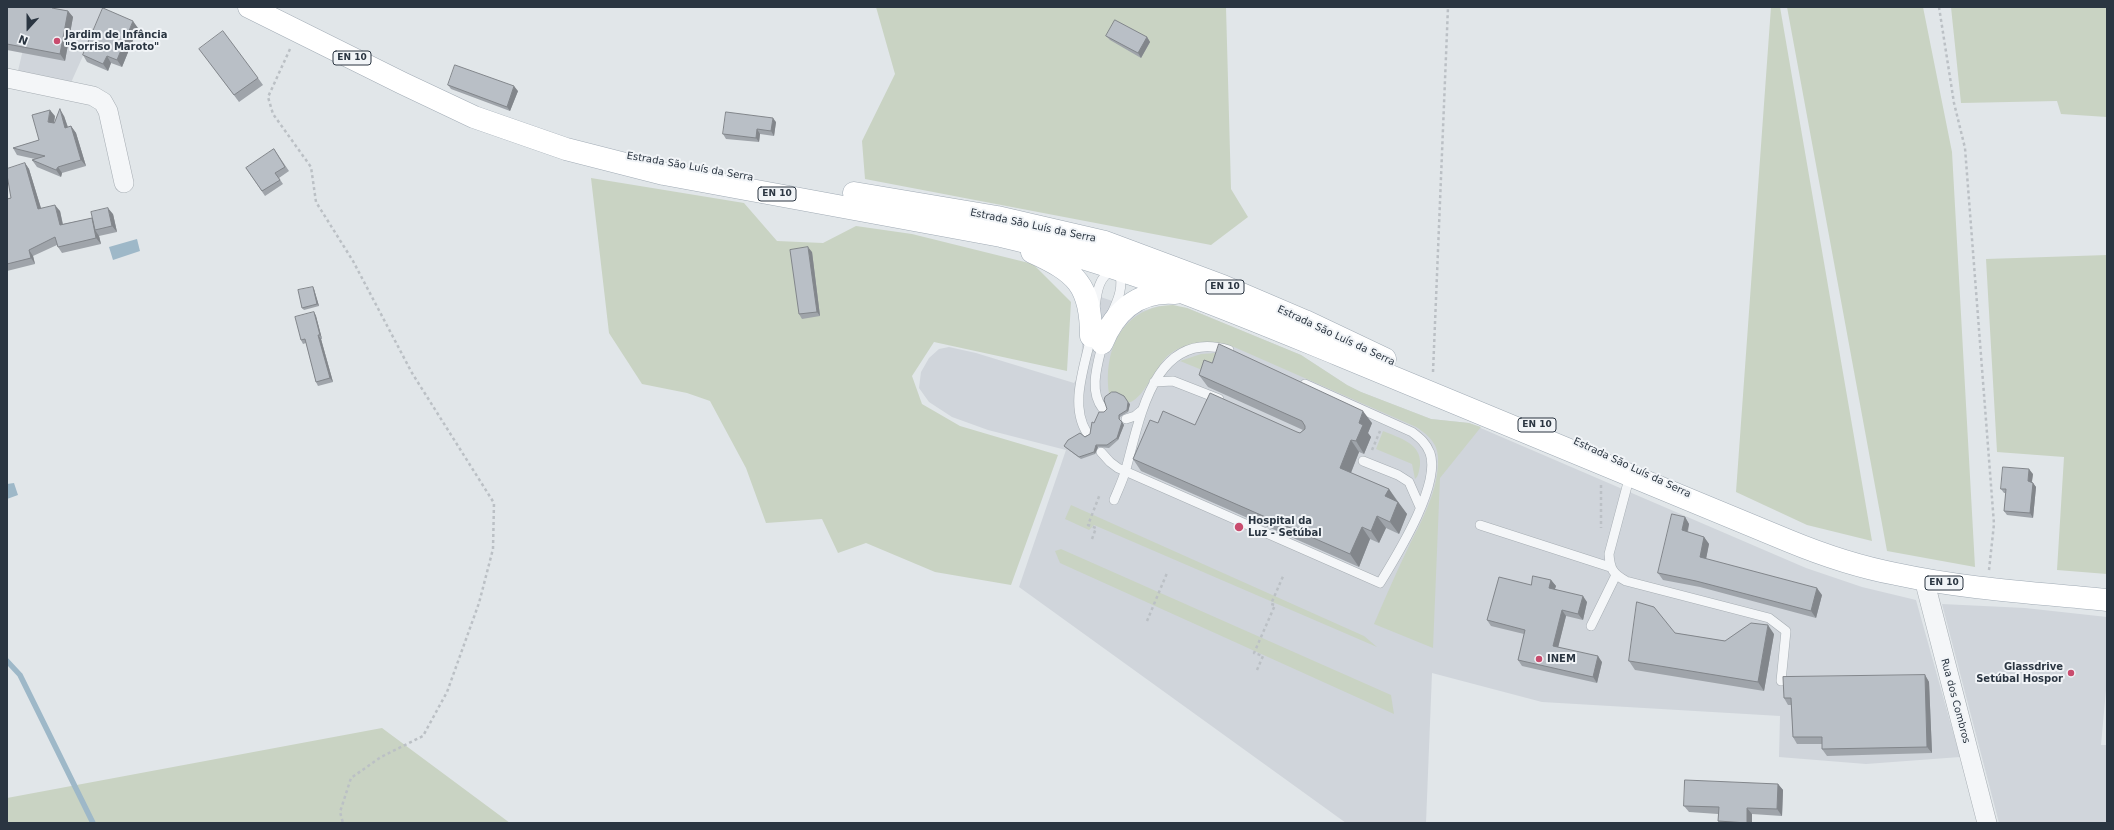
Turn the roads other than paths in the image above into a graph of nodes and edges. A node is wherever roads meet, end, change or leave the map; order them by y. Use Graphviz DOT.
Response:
graph roads {
  1 [pos="249,7"];
  2 [pos="7,78"];
  3 [pos="442,102"];
  4 [pos="124,182"];
  5 [pos="977,232"];
  6 [pos="1124,263"];
  7 [pos="1187,294"];
  8 [pos="1097,339"];
  9 [pos="1235,353"];
  10 [pos="1299,381"];
  11 [pos="1154,382"];
  12 [pos="1225,402"];
  13 [pos="1103,409"];
  14 [pos="1141,410"];
  15 [pos="1126,419"];
  16 [pos="1086,433"];
  17 [pos="1101,452"];
  18 [pos="1365,462"];
  19 [pos="1126,471"];
  20 [pos="1630,475"];
  21 [pos="1114,500"];
  22 [pos="1420,507"];
  23 [pos="1480,525"];
  24 [pos="1788,541"];
  25 [pos="1610,567"];
  26 [pos="1616,575"];
  27 [pos="1924,579"];
  28 [pos="2107,600"];
  29 [pos="1591,626"];
  30 [pos="1780,681"];
  31 [pos="1987,823"];
  1 -- 3 [label="main road, Estrada São Luís da Serra / EN 10"];
  2 -- 4 [label="street"];
  3 -- 5 [label="main road, Estrada São Luís da Serra / EN 10"];
  3 -- 6 [label="main road, Estrada São Luís da Serra / EN 10"];
  5 -- 6 [label="main road, Estrada São Luís da Serra / EN 10"];
  5 -- 8 [label="main road"];
  6 -- 7 [label="main road, Estrada São Luís da Serra / EN 10"];
  6 -- 8 [label="lane"];
  6 -- 8 [label="lane"];
  6 -- 24 [label="main road, Estrada São Luís da Serra / EN 10"];
  7 -- 8 [label="main road"];
  7 -- 20 [label="main road, Estrada São Luís da Serra / EN 10"];
  8 -- 13 [label="lane"];
  8 -- 16 [label="lane"];
  9 -- 11 [label="lane"];
  10 -- 22 [label="lane"];
  11 -- 12 [label="lane"];
  11 -- 14 [label="lane"];
  14 -- 15 [label="lane"];
  14 -- 19 [label="lane"];
  17 -- 19 [label="lane"];
  18 -- 22 [label="lane"];
  19 -- 21 [label="lane"];
  19 -- 22 [label="lane"];
  20 -- 24 [label="main road, Estrada São Luís da Serra / EN 10"];
  20 -- 25 [label="lane"];
  23 -- 25 [label="lane"];
  24 -- 27 [label="main road, Estrada São Luís da Serra / EN 10"];
  25 -- 26 [label="lane"];
  26 -- 29 [label="lane"];
  26 -- 30 [label="lane"];
  27 -- 28 [label="main road, Estrada São Luís da Serra / EN 10"];
  27 -- 31 [label="street, Rua dos Combros"];
}
